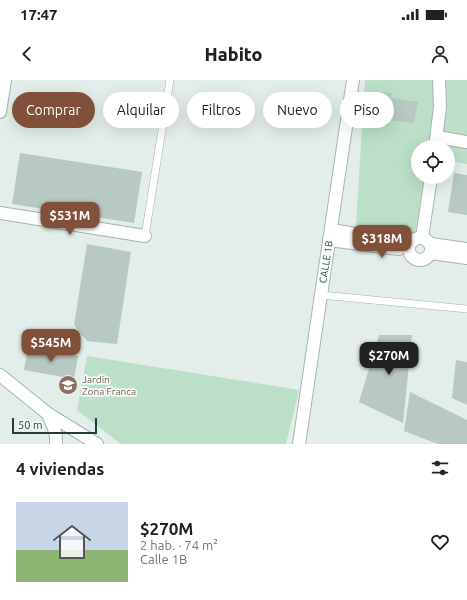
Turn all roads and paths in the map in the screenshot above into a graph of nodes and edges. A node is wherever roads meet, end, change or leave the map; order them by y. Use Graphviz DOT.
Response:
graph roads {
  1 [pos="5,80"];
  2 [pos="170,80"];
  3 [pos="353,80"];
  4 [pos="439,80"];
  5 [pos="0,112"];
  6 [pos="436,140"];
  7 [pos="455,142"];
  8 [pos="467,142"];
  9 [pos="430,184"];
  10 [pos="0,213"];
  11 [pos="330,235"];
  12 [pos="144,236"];
  13 [pos="421,246"];
  14 [pos="467,249"];
  15 [pos="467,258"];
  16 [pos="321,295"];
  17 [pos="467,309"];
  18 [pos="0,375"];
  19 [pos="47,413"];
  20 [pos="56,444"];
  21 [pos="97,444"];
  22 [pos="299,444"];
  1 -- 5 [label="street"];
  2 -- 12 [label="lane"];
  3 -- 11 [label="street, CALLE 1B"];
  4 -- 6 [label="street"];
  7 -- 8 [label="street"];
  9 -- 13 [label="street"];
  10 -- 12 [label="street"];
  11 -- 13 [label="street"];
  11 -- 16 [label="street, CALLE 1B"];
  13 -- 14 [label="street"];
  13 -- 15 [label="street"];
  16 -- 17 [label="lane"];
  16 -- 22 [label="street, CALLE 1B"];
  18 -- 19 [label="street"];
  19 -- 20 [label="street"];
  19 -- 21 [label="street"];
}
